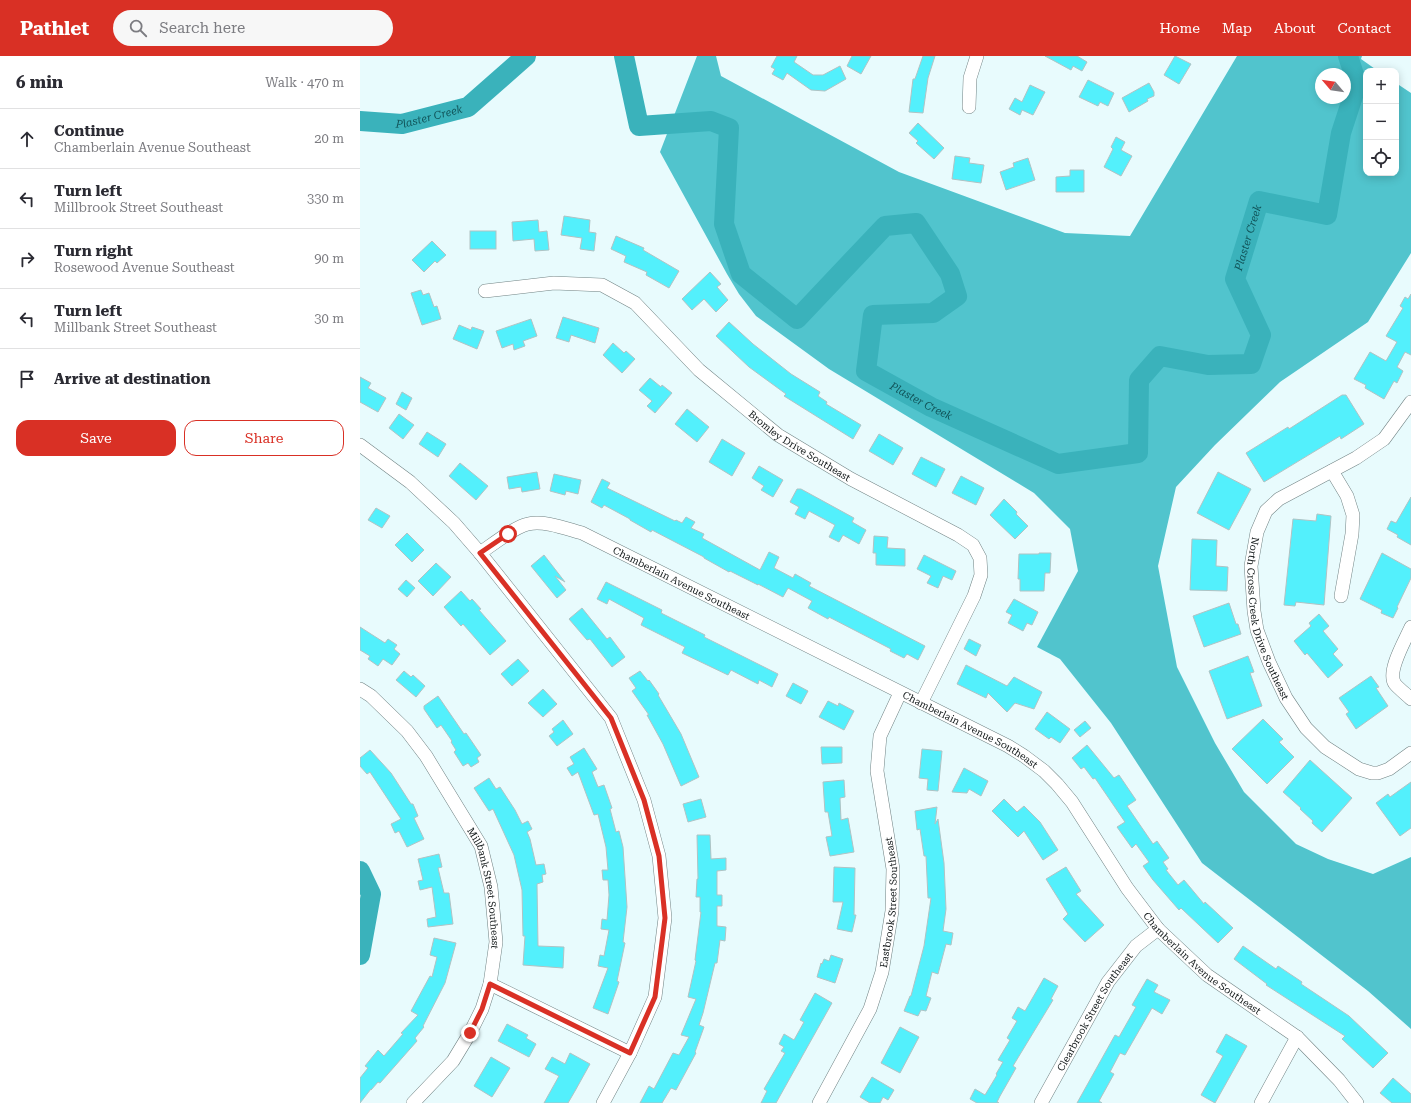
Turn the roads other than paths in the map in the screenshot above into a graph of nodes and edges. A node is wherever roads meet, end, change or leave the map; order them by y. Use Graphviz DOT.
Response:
graph roads {
  1 [pos="978,56"];
  2 [pos="969,107"];
  3 [pos="484,291"];
  4 [pos="1411,402"];
  5 [pos="360,445"];
  6 [pos="1332,471"];
  7 [pos="480,553"];
  8 [pos="1341,596"];
  9 [pos="1411,627"];
  10 [pos="360,689"];
  11 [pos="900,693"];
  12 [pos="1411,699"];
  13 [pos="920,703"];
  14 [pos="1411,753"];
  15 [pos="1158,929"];
  16 [pos="490,984"];
  17 [pos="1297,1037"];
  18 [pos="630,1053"];
  19 [pos="413,1103"];
  20 [pos="603,1103"];
  21 [pos="819,1103"];
  22 [pos="1042,1103"];
  23 [pos="1261,1103"];
  24 [pos="1357,1103"];
  1 -- 2 [label="street"];
  3 -- 13 [label="street, Bromley Drive Southeast"];
  4 -- 6 [label="street, North Cross Creek Drive Southeast"];
  5 -- 7 [label="street"];
  6 -- 8 [label="street"];
  6 -- 14 [label="street, North Cross Creek Drive Southeast"];
  7 -- 11 [label="street, Chamberlain Avenue Southeast"];
  7 -- 18 [label="street"];
  9 -- 12 [label="street"];
  10 -- 16 [label="street, Millbank Street Southeast"];
  11 -- 13 [label="street, Chamberlain Avenue Southeast"];
  11 -- 21 [label="street, Eastbrook Street Southeast"];
  13 -- 15 [label="street, Chamberlain Avenue Southeast"];
  15 -- 17 [label="street, Chamberlain Avenue Southeast"];
  15 -- 22 [label="street, Clearbrook Street Southeast"];
  16 -- 18 [label="street"];
  16 -- 19 [label="street, Millbank Street Southeast"];
  17 -- 23 [label="street"];
  17 -- 24 [label="street, Chamberlain Avenue Southeast"];
  18 -- 20 [label="street"];
}
